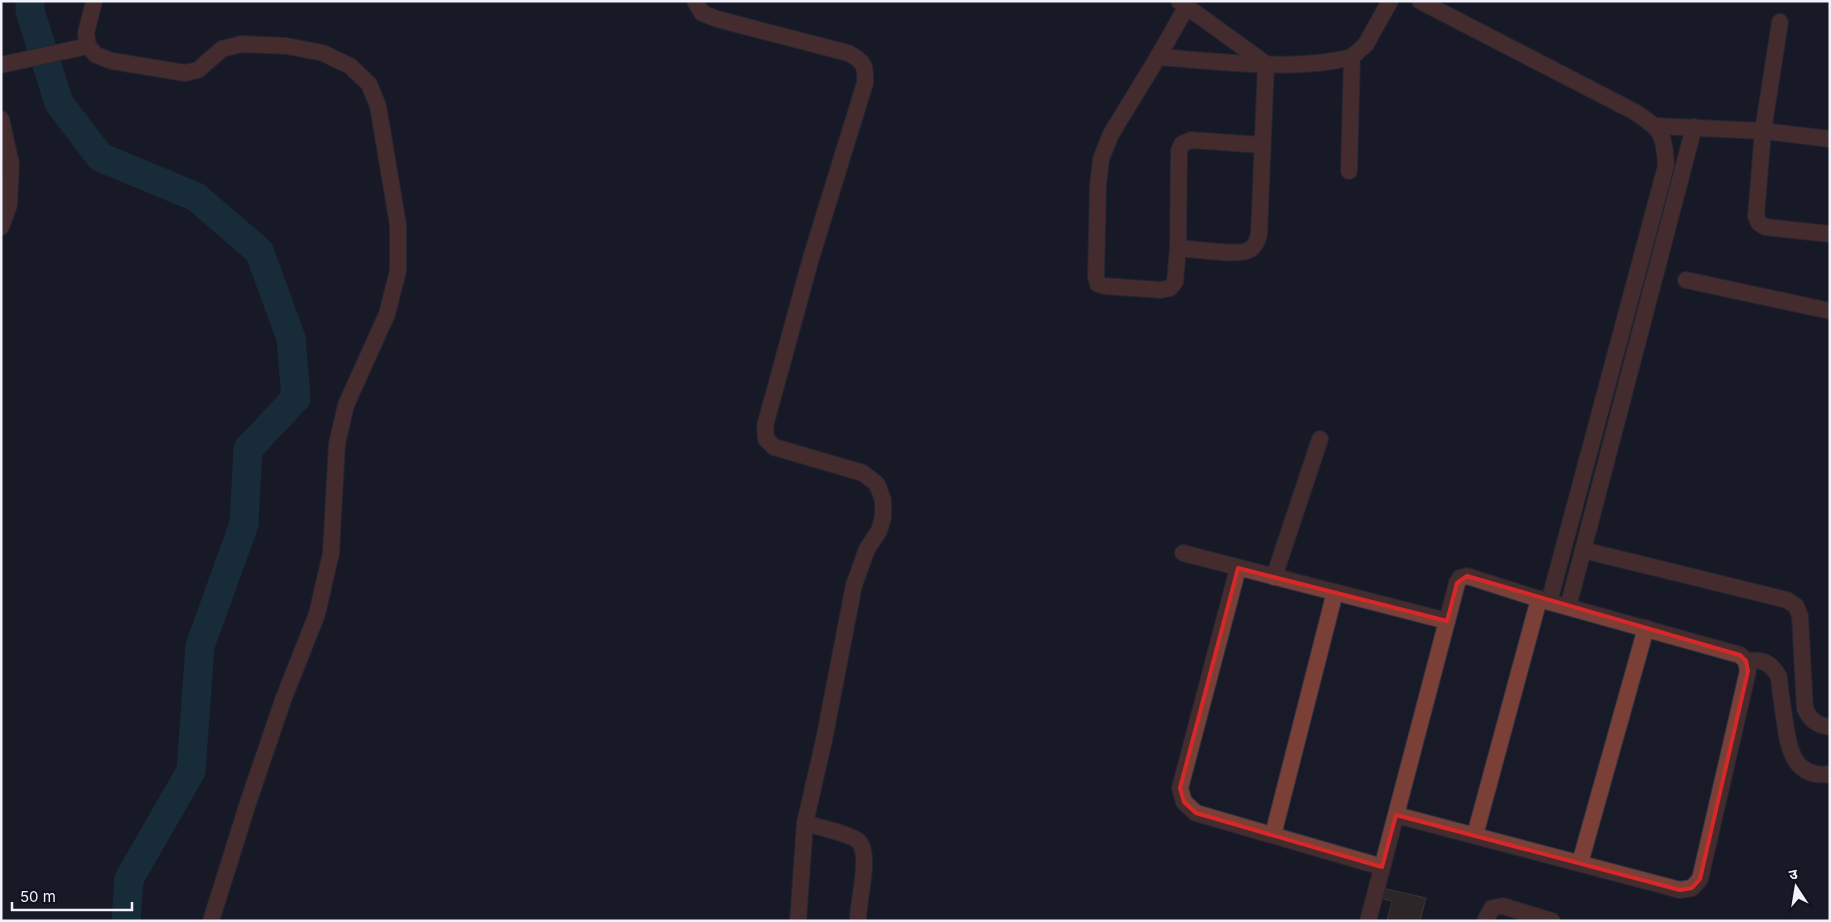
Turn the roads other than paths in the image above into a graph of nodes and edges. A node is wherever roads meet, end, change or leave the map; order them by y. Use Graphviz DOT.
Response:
graph roads {
  1 [pos="94,1"];
  2 [pos="695,1"];
  3 [pos="1390,1"];
  4 [pos="1420,1"];
  5 [pos="1183,4"];
  6 [pos="1780,22"];
  7 [pos="84,46"];
  8 [pos="1158,57"];
  9 [pos="1352,57"];
  10 [pos="5,64"];
  11 [pos="1266,64"];
  12 [pos="1,119"];
  13 [pos="1656,126"];
  14 [pos="1694,127"];
  15 [pos="1763,131"];
  16 [pos="1830,139"];
  17 [pos="1262,145"];
  18 [pos="1349,171"];
  19 [pos="1,227"];
  20 [pos="1830,234"];
  21 [pos="1178,248"];
  22 [pos="1686,280"];
  23 [pos="1830,311"];
  24 [pos="1320,439"];
  25 [pos="1584,550"];
  26 [pos="1183,554"];
  27 [pos="1238,568"];
  28 [pos="1274,577"];
  29 [pos="1335,592"];
  30 [pos="1544,600"];
  31 [pos="1568,607"];
  32 [pos="1448,621"];
  33 [pos="1646,628"];
  34 [pos="1746,661"];
  35 [pos="1830,727"];
  36 [pos="1830,774"];
  37 [pos="1396,815"];
  38 [pos="805,823"];
  39 [pos="1272,835"];
  40 [pos="1474,836"];
  41 [pos="1580,863"];
  42 [pos="1382,867"];
  43 [pos="211,921"];
  44 [pos="798,921"];
  45 [pos="858,921"];
  46 [pos="1368,921"];
  47 [pos="1485,921"];
  48 [pos="1552,921"];
  1 -- 7 [label="street"];
  2 -- 38 [label="street"];
  3 -- 9 [label="street"];
  4 -- 13 [label="street"];
  5 -- 8 [label="street"];
  5 -- 11 [label="street"];
  6 -- 15 [label="street"];
  7 -- 10 [label="street"];
  7 -- 43 [label="street"];
  8 -- 11 [label="street"];
  8 -- 21 [label="street"];
  9 -- 11 [label="street"];
  9 -- 18 [label="street"];
  11 -- 17 [label="street"];
  12 -- 19 [label="street"];
  13 -- 14 [label="street"];
  13 -- 30 [label="street"];
  14 -- 15 [label="street"];
  14 -- 25 [label="street"];
  15 -- 16 [label="street"];
  15 -- 20 [label="street"];
  17 -- 21 [label="street"];
  17 -- 21 [label="street"];
  22 -- 23 [label="street"];
  24 -- 28 [label="street"];
  25 -- 31 [label="street"];
  25 -- 35 [label="street"];
  26 -- 27 [label="street"];
  27 -- 28 [label="street"];
  27 -- 39 [label="street"];
  28 -- 29 [label="street"];
  29 -- 32 [label="street"];
  29 -- 39 [label="street"];
  30 -- 31 [label="street"];
  30 -- 32 [label="street"];
  30 -- 40 [label="street"];
  31 -- 33 [label="street"];
  32 -- 37 [label="street"];
  33 -- 34 [label="street"];
  33 -- 41 [label="street"];
  34 -- 36 [label="street"];
  34 -- 41 [label="street"];
  37 -- 40 [label="street"];
  37 -- 42 [label="street"];
  38 -- 44 [label="street"];
  38 -- 45 [label="street"];
  39 -- 42 [label="street"];
  40 -- 41 [label="street"];
  42 -- 46 [label="street"];
  47 -- 48 [label="street"];
}
